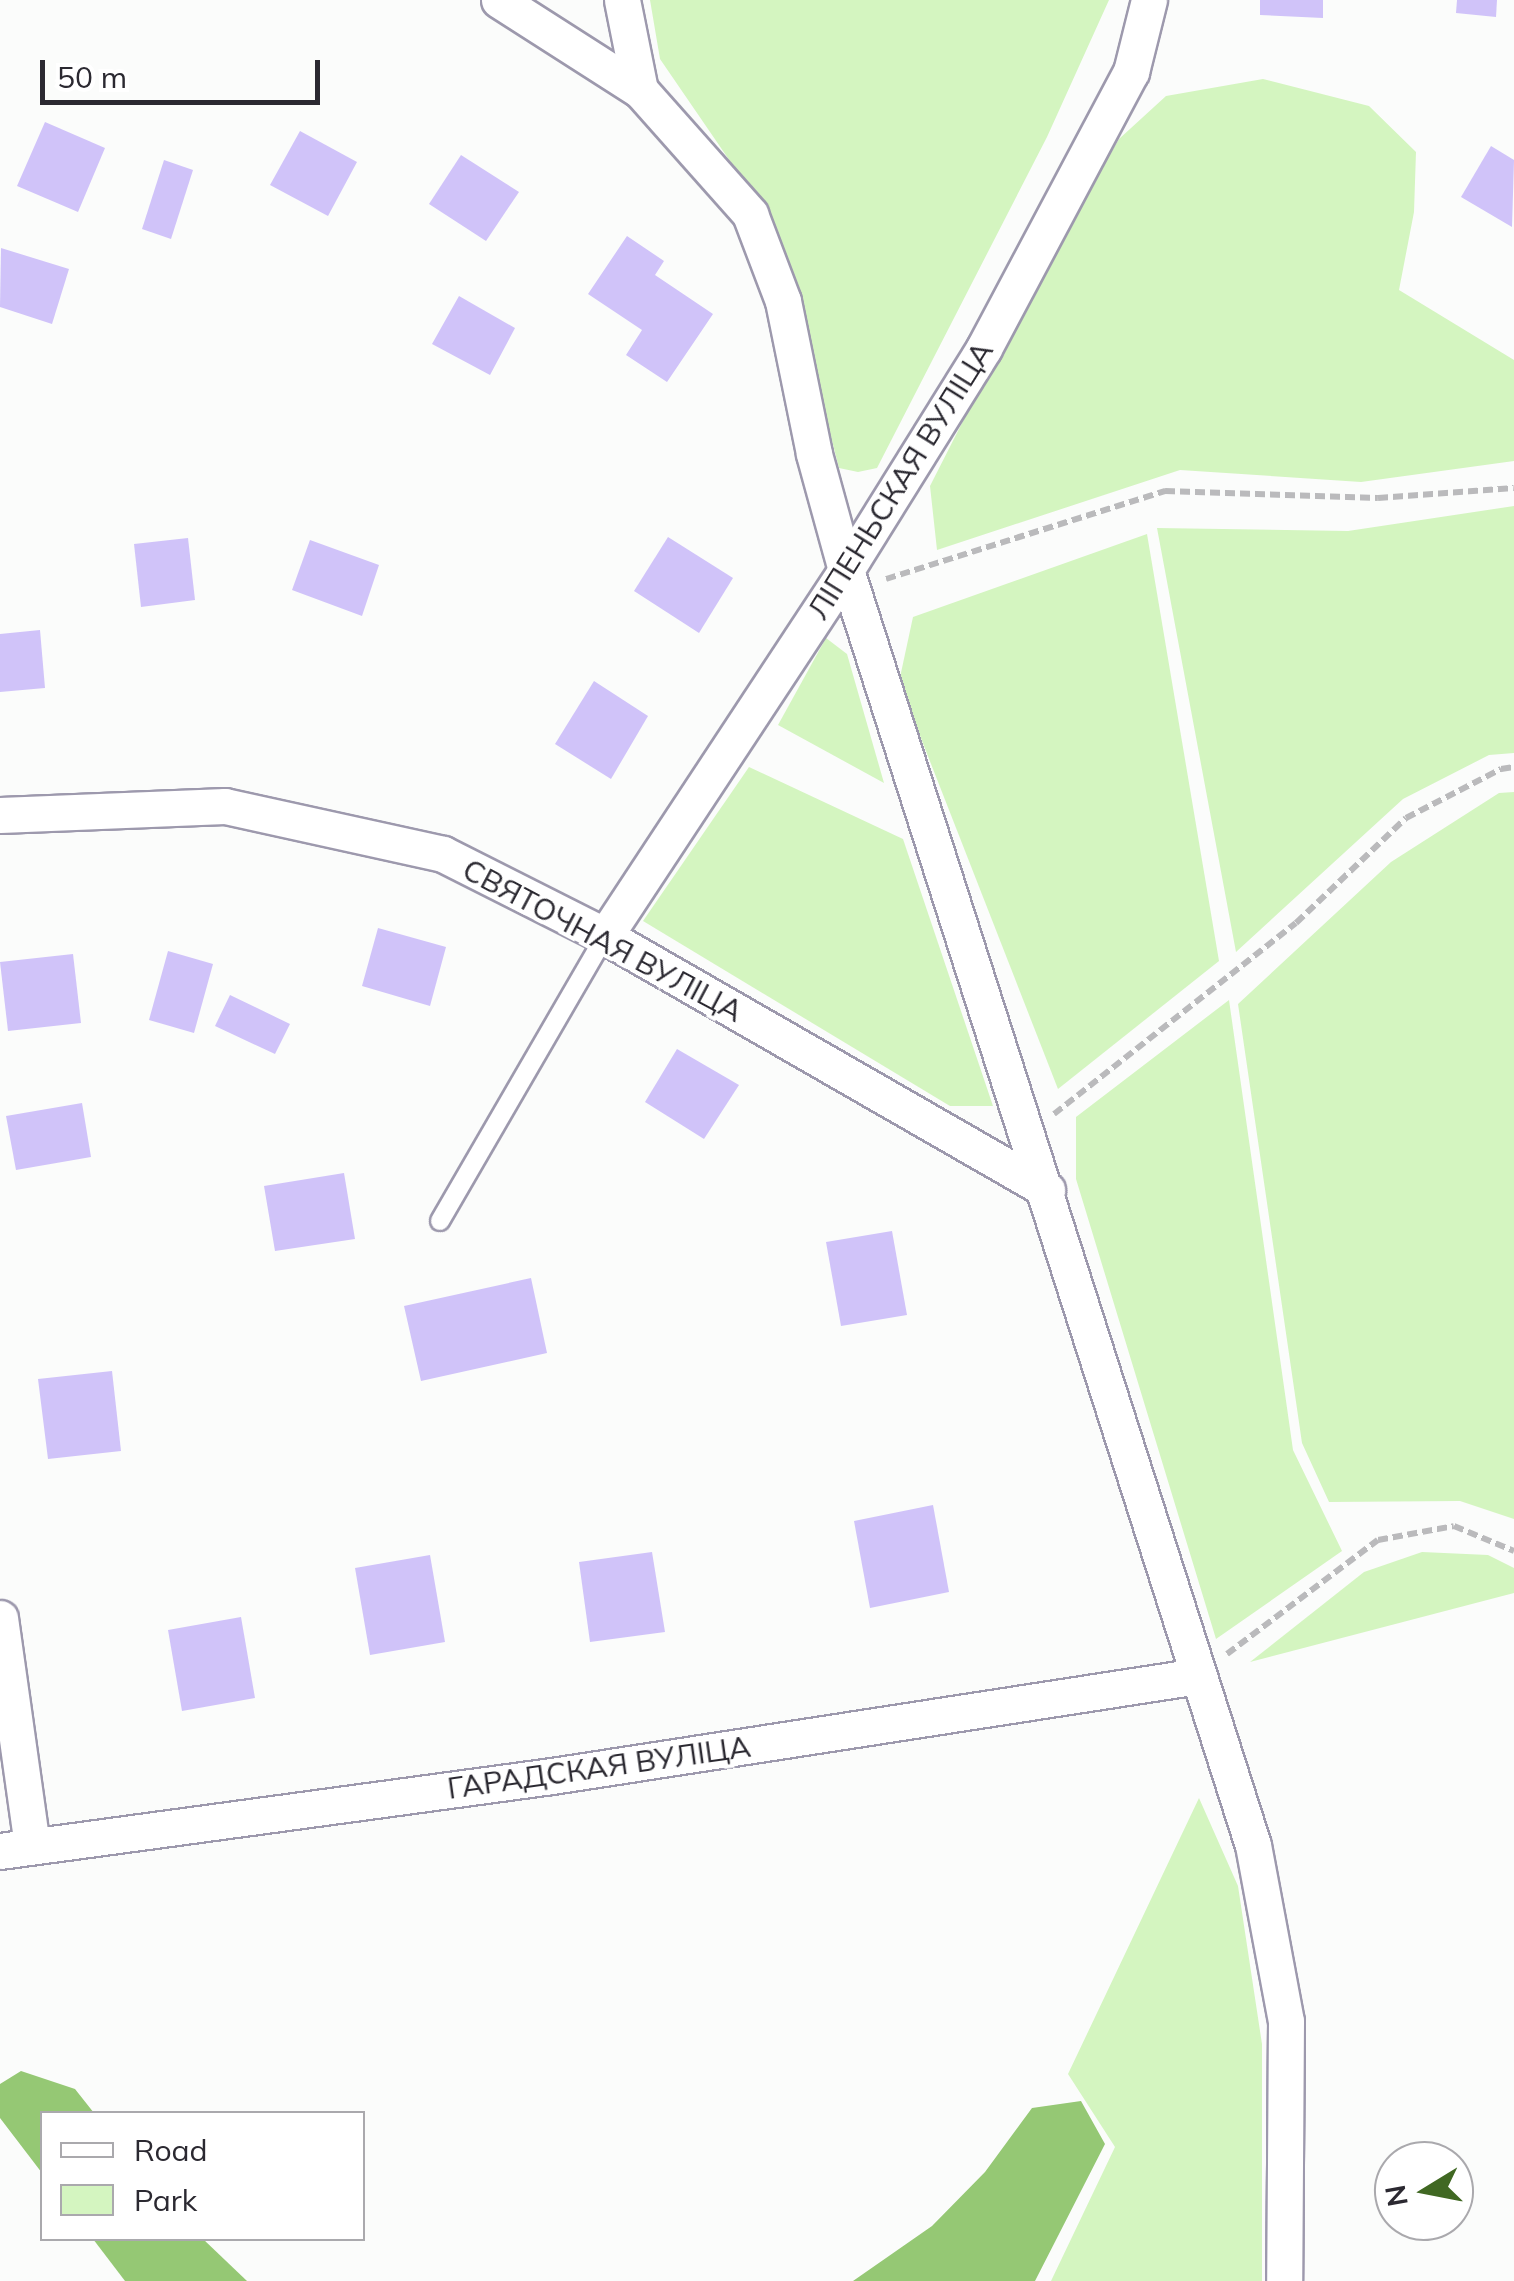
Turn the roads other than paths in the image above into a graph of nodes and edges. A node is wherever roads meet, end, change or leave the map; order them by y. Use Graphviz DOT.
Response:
graph roads {
  1 [pos="499,0"];
  2 [pos="622,0"];
  3 [pos="1149,0"];
  4 [pos="640,90"];
  5 [pos="846,570"];
  6 [pos="0,816"];
  7 [pos="605,936"];
  8 [pos="1048,1190"];
  9 [pos="440,1221"];
  10 [pos="0,1618"];
  11 [pos="1198,1676"];
  12 [pos="16,1848"];
  13 [pos="1284,2281"];
  1 -- 4 [label="street"];
  2 -- 4 [label="street"];
  3 -- 5 [label="street, ЛІПЕНЬСКАЯ ВУЛІЦА"];
  4 -- 5 [label="street"];
  5 -- 7 [label="street, ЛІПЕНЬСКАЯ ВУЛІЦА"];
  5 -- 8 [label="street"];
  6 -- 7 [label="street, СВЯТОЧНАЯ ВУЛІЦА"];
  7 -- 8 [label="street, СВЯТОЧНАЯ ВУЛІЦА"];
  7 -- 9 [label="lane"];
  8 -- 11 [label="street"];
  10 -- 12 [label="street"];
  11 -- 12 [label="street, ГАРАДСКАЯ ВУЛІЦА"];
  11 -- 13 [label="street"];
}
